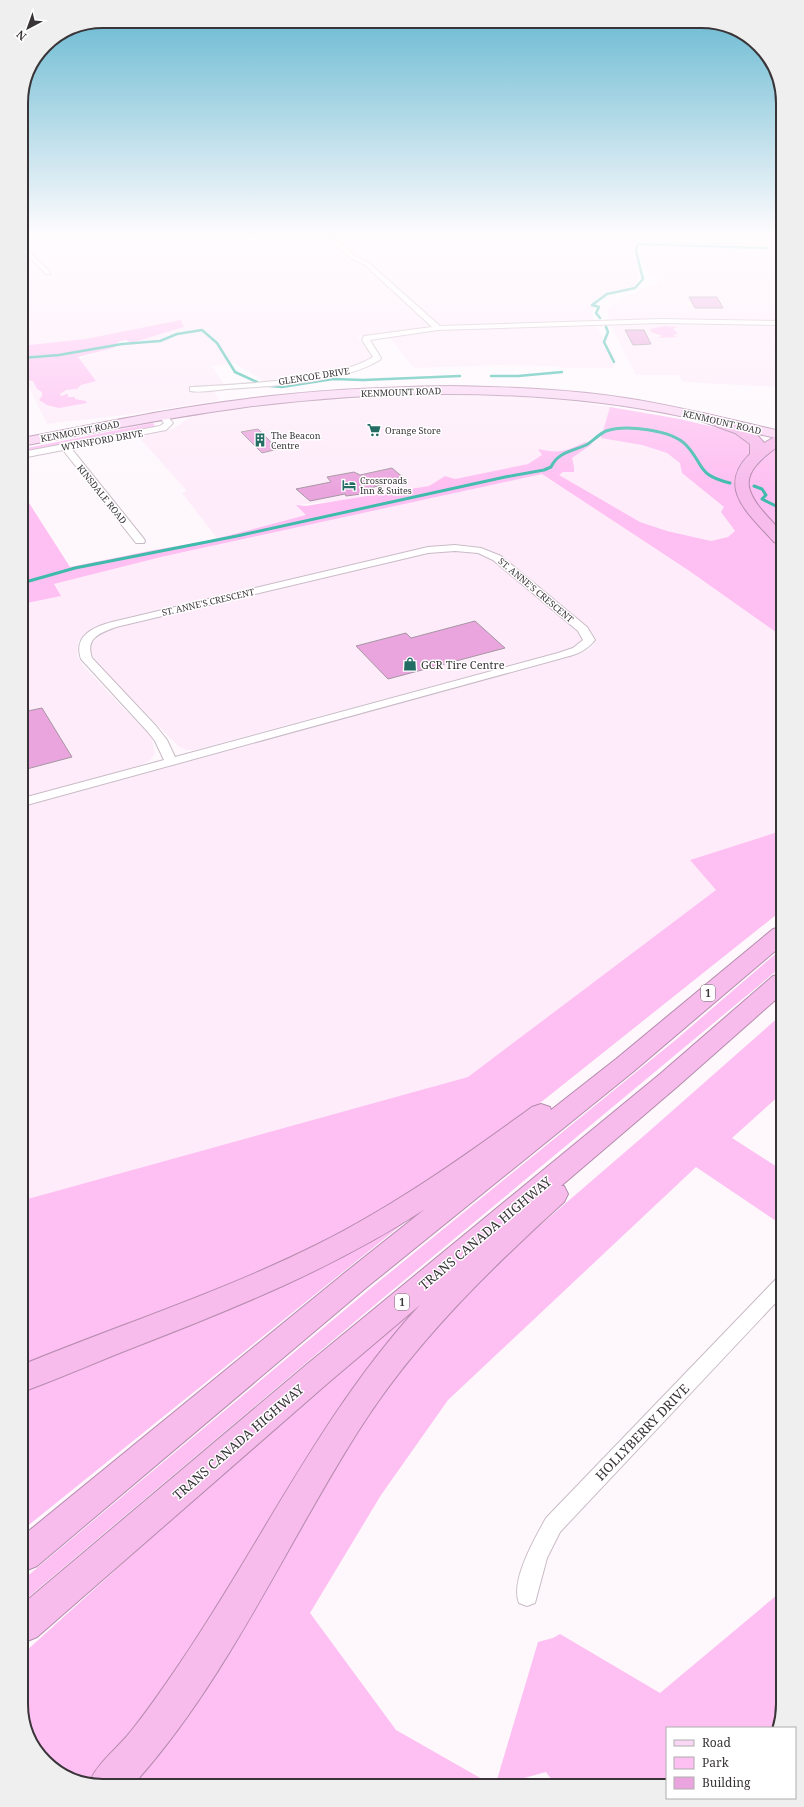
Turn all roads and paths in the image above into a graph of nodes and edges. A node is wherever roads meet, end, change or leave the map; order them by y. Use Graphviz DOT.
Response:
graph roads {
  1 [pos="431,321"];
  2 [pos="650,321"];
  3 [pos="679,321"];
  4 [pos="776,323"];
  5 [pos="438,328"];
  6 [pos="193,389"];
  7 [pos="162,415"];
  8 [pos="703,417"];
  9 [pos="776,423"];
  10 [pos="776,435"];
  11 [pos="776,439"];
  12 [pos="28,441"];
  13 [pos="64,447"];
  14 [pos="28,454"];
  15 [pos="757,455"];
  16 [pos="776,535"];
  17 [pos="140,541"];
  18 [pos="171,762"];
  19 [pos="28,801"];
  20 [pos="776,923"];
  21 [pos="776,938"];
  22 [pos="776,986"];
  23 [pos="776,1000"];
  24 [pos="631,1060"];
  25 [pos="676,1073"];
  26 [pos="776,1290"];
  27 [pos="28,1376"];
  28 [pos="28,1553"];
  29 [pos="527,1594"];
  30 [pos="28,1622"];
  31 [pos="112,1779"];
  1 -- 5 [label="street"];
  2 -- 5 [label="street, GLENCOE DRIVE"];
  3 -- 4 [label="street, GLENCOE DRIVE"];
  5 -- 6 [label="street, GLENCOE DRIVE"];
  7 -- 8 [label="main road, KENMOUNT ROAD"];
  7 -- 12 [label="main road, KENMOUNT ROAD"];
  7 -- 13 [label="street, WYNNFORD DRIVE"];
  8 -- 9 [label="main road"];
  8 -- 10 [label="main road, KENMOUNT ROAD"];
  8 -- 15 [label="highway"];
  11 -- 15 [label="highway"];
  13 -- 14 [label="street, WYNNFORD DRIVE"];
  13 -- 17 [label="street, KINSDALE ROAD"];
  15 -- 16 [label="highway"];
  18 -- 18 [label="street, ST. ANNE'S CRESCENT"];
  18 -- 19 [label="street, ST. ANNE'S CRESCENT"];
  20 -- 24 [label="highway"];
  21 -- 24 [label="highway, 1"];
  22 -- 25 [label="highway, TRANS CANADA HIGHWAY / 1"];
  23 -- 25 [label="highway"];
  24 -- 27 [label="highway"];
  24 -- 28 [label="highway, 1"];
  25 -- 30 [label="highway, TRANS CANADA HIGHWAY / 1"];
  25 -- 31 [label="highway"];
  26 -- 29 [label="street, HOLLYBERRY DRIVE"];
}
